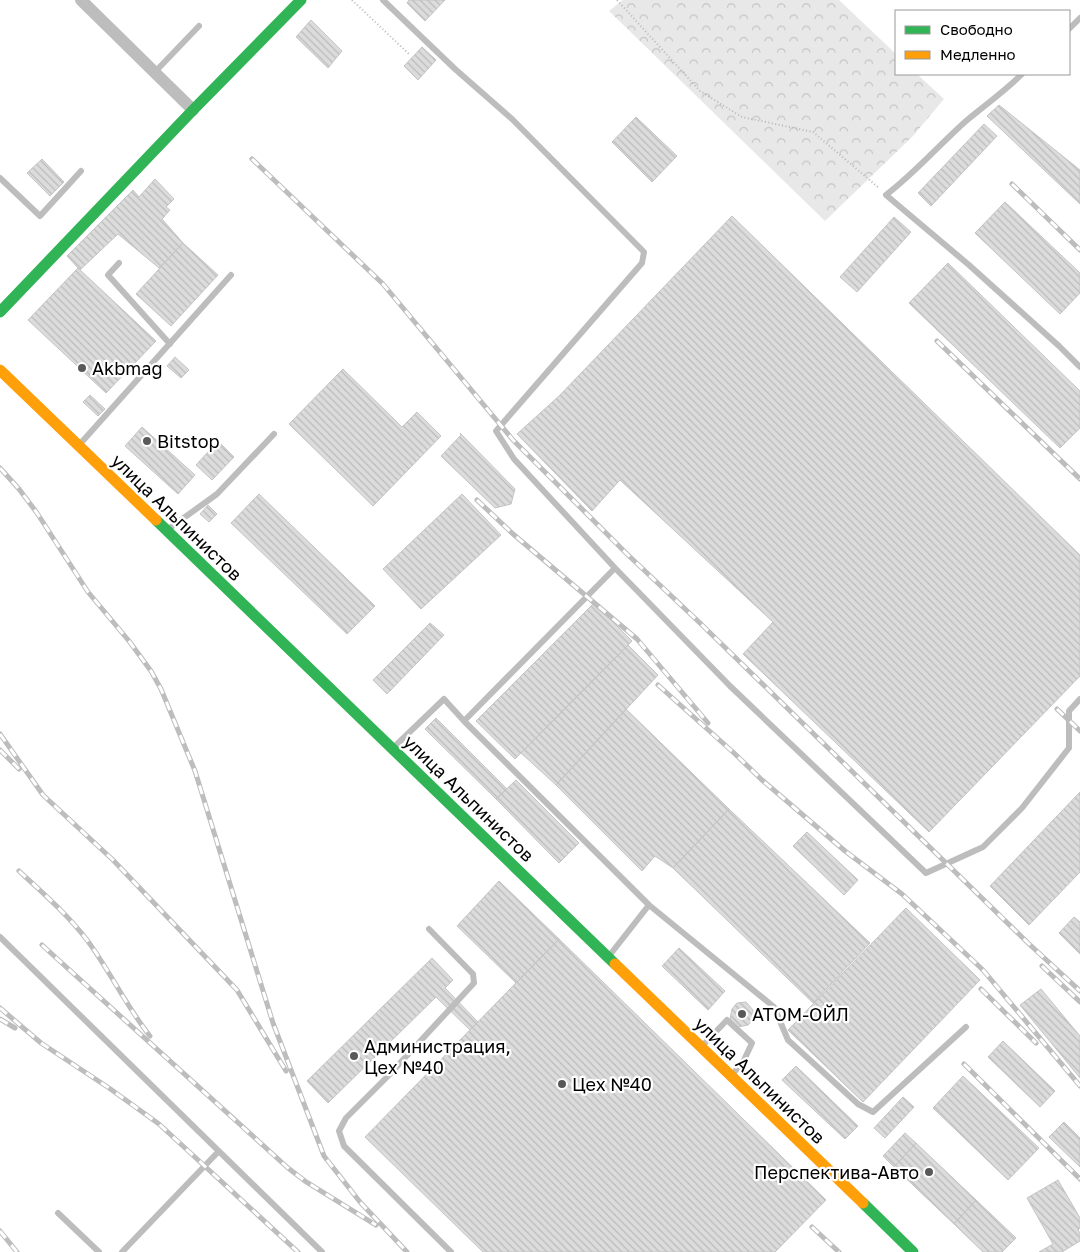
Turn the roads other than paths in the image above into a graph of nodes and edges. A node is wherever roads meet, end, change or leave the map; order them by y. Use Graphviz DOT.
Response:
graph roads {
  1 [pos="80,0"];
  2 [pos="300,0"];
  3 [pos="383,0"];
  4 [pos="1080,18"];
  5 [pos="199,26"];
  6 [pos="1070,28"];
  7 [pos="154,73"];
  8 [pos="1021,75"];
  9 [pos="193,110"];
  10 [pos="81,171"];
  11 [pos="0,178"];
  12 [pos="118,263"];
  13 [pos="231,275"];
  14 [pos="0,312"];
  15 [pos="170,344"];
  16 [pos="1080,367"];
  17 [pos="0,370"];
  18 [pos="274,434"];
  19 [pos="79,446"];
  20 [pos="166,530"];
  21 [pos="614,568"];
  22 [pos="1080,699"];
  23 [pos="464,721"];
  24 [pos="392,749"];
  25 [pos="649,905"];
  26 [pos="429,929"];
  27 [pos="0,937"];
  28 [pos="608,957"];
  29 [pos="966,1026"];
  30 [pos="701,1047"];
  31 [pos="731,1076"];
  32 [pos="218,1152"];
  33 [pos="58,1213"];
  34 [pos="99,1252"];
  35 [pos="122,1252"];
  36 [pos="322,1252"];
  37 [pos="451,1252"];
  38 [pos="913,1252"];
  1 -- 7 [label="street"];
  2 -- 9 [label="main road"];
  3 -- 21 [label="lane"];
  4 -- 6 [label="lane"];
  5 -- 7 [label="lane"];
  7 -- 9 [label="street"];
  8 -- 16 [label="lane"];
  9 -- 14 [label="main road"];
  10 -- 11 [label="lane"];
  12 -- 15 [label="lane"];
  13 -- 15 [label="lane"];
  15 -- 19 [label="lane"];
  17 -- 19 [label="main road, улица Альпинистов"];
  18 -- 20 [label="lane"];
  19 -- 20 [label="main road, улица Альпинистов"];
  20 -- 24 [label="main road, улица Альпинистов"];
  21 -- 22 [label="lane"];
  21 -- 23 [label="lane"];
  23 -- 24 [label="lane"];
  23 -- 25 [label="lane"];
  24 -- 28 [label="main road, улица Альпинистов"];
  25 -- 28 [label="lane"];
  25 -- 29 [label="lane"];
  26 -- 37 [label="lane"];
  27 -- 32 [label="lane"];
  28 -- 30 [label="main road, улица Альпинистов"];
  30 -- 31 [label="main road, улица Альпинистов"];
  30 -- 31 [label="lane"];
  31 -- 38 [label="main road, улица Альпинистов"];
  32 -- 35 [label="lane"];
  32 -- 36 [label="lane"];
  33 -- 34 [label="lane"];
}
